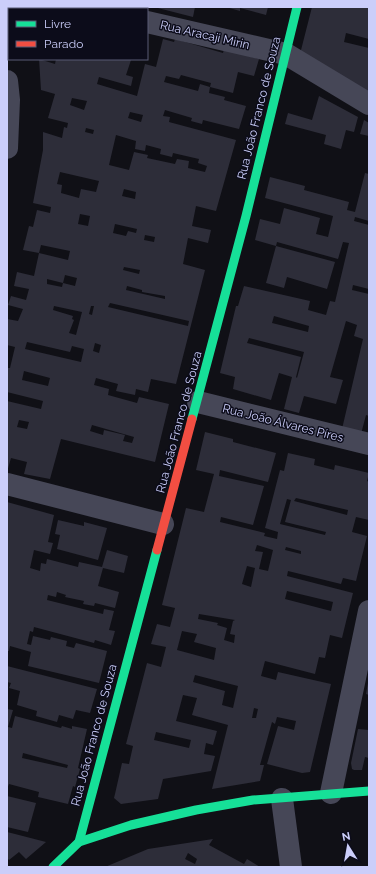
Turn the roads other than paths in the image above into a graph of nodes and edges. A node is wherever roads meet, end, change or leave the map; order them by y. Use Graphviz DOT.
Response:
graph roads {
  1 [pos="297,7"];
  2 [pos="148,22"];
  3 [pos="286,54"];
  4 [pos="7,81"];
  5 [pos="369,104"];
  6 [pos="7,148"];
  7 [pos="198,402"];
  8 [pos="369,444"];
  9 [pos="7,484"];
  10 [pos="163,524"];
  11 [pos="369,611"];
  12 [pos="369,791"];
  13 [pos="331,793"];
  14 [pos="282,798"];
  15 [pos="79,842"];
  16 [pos="53,867"];
  17 [pos="290,867"];
  1 -- 3 [label="street, Rua João Franco de Souza"];
  2 -- 3 [label="street, Rua Aracaji Mirin"];
  3 -- 5 [label="street, Rua Aracaji Mirin"];
  3 -- 7 [label="street, Rua João Franco de Souza"];
  4 -- 6 [label="street"];
  7 -- 8 [label="street, Rua João Álvares Píres"];
  7 -- 10 [label="street, Rua João Franco de Souza"];
  9 -- 10 [label="street"];
  10 -- 15 [label="street, Rua João Franco de Souza"];
  11 -- 13 [label="street"];
  12 -- 13 [label="street"];
  13 -- 14 [label="street"];
  14 -- 15 [label="street"];
  14 -- 17 [label="street"];
  15 -- 16 [label="street"];
}
